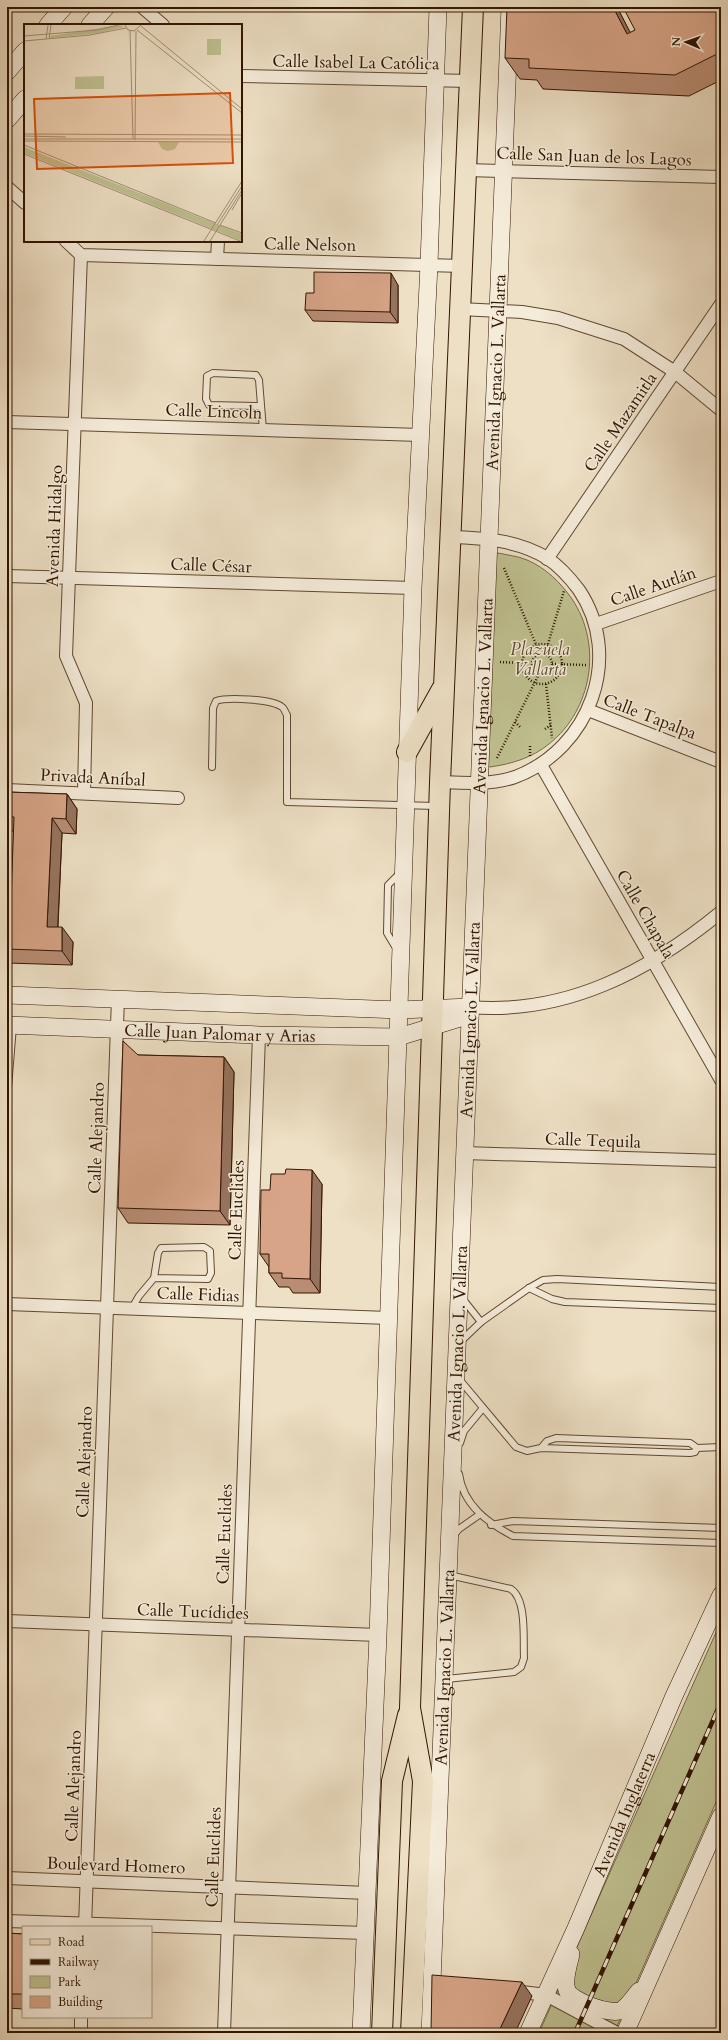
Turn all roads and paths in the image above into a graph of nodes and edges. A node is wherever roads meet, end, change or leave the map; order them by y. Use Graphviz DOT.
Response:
graph roads {
  1 [pos="64,7"];
  2 [pos="106,7"];
  3 [pos="142,7"];
  4 [pos="438,7"];
  5 [pos="473,7"];
  6 [pos="510,7"];
  7 [pos="49,24"];
  8 [pos="91,24"];
  9 [pos="162,24"];
  10 [pos="24,53"];
  11 [pos="7,72"];
  12 [pos="242,76"];
  13 [pos="435,80"];
  14 [pos="470,81"];
  15 [pos="24,100"];
  16 [pos="7,120"];
  17 [pos="466,170"];
  18 [pos="502,170"];
  19 [pos="721,177"];
  20 [pos="7,187"];
  21 [pos="24,202"];
  22 [pos="67,242"];
  23 [pos="218,242"];
  24 [pos="81,255"];
  25 [pos="217,259"];
  26 [pos="429,265"];
  27 [pos="462,266"];
  28 [pos="721,304"];
  29 [pos="460,309"];
  30 [pos="497,311"];
  31 [pos="675,372"];
  32 [pos="260,406"];
  33 [pos="721,410"];
  34 [pos="7,422"];
  35 [pos="75,424"];
  36 [pos="263,430"];
  37 [pos="420,435"];
  38 [pos="450,537"];
  39 [pos="488,538"];
  40 [pos="547,558"];
  41 [pos="503,565"];
  42 [pos="7,576"];
  43 [pos="69,578"];
  44 [pos="721,581"];
  45 [pos="565,585"];
  46 [pos="413,588"];
  47 [pos="596,624"];
  48 [pos="536,644"];
  49 [pos="548,644"];
  50 [pos="540,654"];
  51 [pos="493,662"];
  52 [pos="522,663"];
  53 [pos="552,664"];
  54 [pos="563,664"];
  55 [pos="586,665"];
  56 [pos="539,674"];
  57 [pos="534,683"];
  58 [pos="546,684"];
  59 [pos="444,685"];
  60 [pos="588,710"];
  61 [pos="515,722"];
  62 [pos="551,725"];
  63 [pos="522,728"];
  64 [pos="545,729"];
  65 [pos="552,740"];
  66 [pos="407,752"];
  67 [pos="496,760"];
  68 [pos="721,762"];
  69 [pos="541,765"];
  70 [pos="212,767"];
  71 [pos="440,782"];
  72 [pos="479,783"];
  73 [pos="7,790"];
  74 [pos="84,793"];
  75 [pos="178,798"];
  76 [pos="406,805"];
  77 [pos="439,806"];
  78 [pos="721,912"];
  79 [pos="653,960"];
  80 [pos="7,995"];
  81 [pos="118,998"];
  82 [pos="432,1008"];
  83 [pos="400,1010"];
  84 [pos="470,1011"];
  85 [pos="10,1025"];
  86 [pos="431,1028"];
  87 [pos="117,1029"];
  88 [pos="259,1035"];
  89 [pos="399,1037"];
  90 [pos="721,1080"];
  91 [pos="7,1100"];
  92 [pos="464,1153"];
  93 [pos="721,1161"];
  94 [pos="154,1278"];
  95 [pos="721,1287"];
  96 [pos="529,1288"];
  97 [pos="459,1294"];
  98 [pos="7,1304"];
  99 [pos="107,1308"];
  100 [pos="721,1308"];
  101 [pos="132,1309"];
  102 [pos="249,1313"];
  103 [pos="388,1318"];
  104 [pos="481,1322"];
  105 [pos="457,1344"];
  106 [pos="456,1375"];
  107 [pos="483,1408"];
  108 [pos="721,1447"];
  109 [pos="541,1448"];
  110 [pos="697,1448"];
  111 [pos="479,1515"];
  112 [pos="491,1525"];
  113 [pos="721,1528"];
  114 [pos="449,1540"];
  115 [pos="721,1543"];
  116 [pos="448,1574"];
  117 [pos="721,1595"];
  118 [pos="7,1621"];
  119 [pos="96,1625"];
  120 [pos="238,1630"];
  121 [pos="378,1635"];
  122 [pos="444,1679"];
  123 [pos="410,1708"];
  124 [pos="721,1816"];
  125 [pos="7,1878"];
  126 [pos="86,1881"];
  127 [pos="229,1887"];
  128 [pos="367,1893"];
  129 [pos="7,1921"];
  130 [pos="85,1925"];
  131 [pos="132,1926"];
  132 [pos="152,1926"];
  133 [pos="227,1928"];
  134 [pos="576,1928"];
  135 [pos="365,1933"];
  136 [pos="650,1979"];
  137 [pos="501,1990"];
  138 [pos="546,1995"];
  139 [pos="82,2018"];
  140 [pos="81,2033"];
  141 [pos="224,2033"];
  142 [pos="361,2033"];
  143 [pos="382,2033"];
  144 [pos="411,2033"];
  145 [pos="430,2033"];
  146 [pos="528,2033"];
  147 [pos="617,2033"];
  148 [pos="625,2033"];
  1 -- 7 [label="street"];
  2 -- 8 [label="street"];
  3 -- 9 [label="street"];
  4 -- 13 [label="street"];
  5 -- 14 [label="main road, Avenida Ignacio L. Vallarta"];
  6 -- 18 [label="street, Avenida Ignacio L. Vallarta"];
  10 -- 11 [label="street"];
  12 -- 13 [label="street, Calle Isabel La Católica"];
  13 -- 14 [label="street, Calle Isabel La Católica"];
  13 -- 26 [label="street"];
  14 -- 17 [label="main road, Avenida Ignacio L. Vallarta"];
  15 -- 16 [label="street"];
  17 -- 18 [label="street, Calle San Juan de los Lagos"];
  17 -- 27 [label="main road, Avenida Ignacio L. Vallarta"];
  18 -- 19 [label="street, Calle San Juan de los Lagos"];
  18 -- 30 [label="street, Avenida Ignacio L. Vallarta"];
  20 -- 21 [label="street"];
  22 -- 24 [label="street"];
  23 -- 25 [label="street"];
  24 -- 25 [label="street, Calle Nelson"];
  24 -- 35 [label="street, Avenida Hidalgo"];
  25 -- 26 [label="street, Calle Nelson"];
  26 -- 27 [label="street, Calle Nelson"];
  26 -- 37 [label="street"];
  27 -- 29 [label="main road, Avenida Ignacio L. Vallarta"];
  28 -- 31 [label="street, Calle Mazamitla"];
  29 -- 30 [label="street"];
  29 -- 38 [label="main road, Avenida Ignacio L. Vallarta"];
  30 -- 31 [label="street"];
  30 -- 39 [label="street, Avenida Ignacio L. Vallarta"];
  31 -- 33 [label="street"];
  31 -- 40 [label="street, Calle Mazamitla"];
  32 -- 32 [label="lane"];
  32 -- 36 [label="lane"];
  34 -- 35 [label="street, Calle Lincoln"];
  35 -- 36 [label="street, Calle Lincoln"];
  35 -- 43 [label="street, Avenida Hidalgo"];
  36 -- 37 [label="street, Calle Lincoln"];
  37 -- 46 [label="street"];
  38 -- 39 [label="street"];
  38 -- 59 [label="main road, Avenida Ignacio L. Vallarta"];
  39 -- 40 [label="street"];
  39 -- 72 [label="street, Avenida Ignacio L. Vallarta"];
  40 -- 47 [label="street"];
  41 -- 48 [label="path"];
  42 -- 43 [label="street, Calle César"];
  43 -- 46 [label="street, Calle César"];
  43 -- 74 [label="street, Avenida Hidalgo"];
  44 -- 47 [label="street, Calle Autlán"];
  45 -- 49 [label="path"];
  46 -- 66 [label="street"];
  47 -- 60 [label="street"];
  48 -- 49 [label="path"];
  48 -- 50 [label="path"];
  48 -- 52 [label="path"];
  49 -- 54 [label="path"];
  50 -- 53 [label="path"];
  50 -- 56 [label="path"];
  51 -- 52 [label="path"];
  52 -- 57 [label="path"];
  53 -- 54 [label="path"];
  53 -- 56 [label="path"];
  54 -- 55 [label="path"];
  54 -- 58 [label="path"];
  56 -- 57 [label="path"];
  57 -- 58 [label="path"];
  57 -- 61 [label="path"];
  58 -- 62 [label="path"];
  59 -- 66 [label="main road"];
  59 -- 71 [label="main road, Avenida Ignacio L. Vallarta"];
  60 -- 68 [label="street, Calle Tapalpa"];
  60 -- 69 [label="street"];
  61 -- 63 [label="path"];
  61 -- 67 [label="path"];
  62 -- 64 [label="path"];
  62 -- 65 [label="path"];
  66 -- 76 [label="street"];
  69 -- 72 [label="street"];
  69 -- 79 [label="street, Calle Chapala"];
  70 -- 76 [label="lane"];
  71 -- 72 [label="street"];
  71 -- 77 [label="main road, Avenida Ignacio L. Vallarta"];
  72 -- 84 [label="street, Avenida Ignacio L. Vallarta"];
  73 -- 74 [label="street, Privada Aníbal"];
  74 -- 75 [label="street, Privada Aníbal"];
  76 -- 77 [label="lane"];
  76 -- 83 [label="street"];
  77 -- 82 [label="main road, Avenida Ignacio L. Vallarta"];
  78 -- 79 [label="street"];
  79 -- 84 [label="street"];
  79 -- 90 [label="street, Calle Chapala"];
  80 -- 81 [label="street, Calle Juan Palomar y Arias"];
  81 -- 83 [label="street, Calle Juan Palomar y Arias"];
  81 -- 87 [label="street, Calle Alejandro"];
  82 -- 83 [label="street, Calle Juan Palomar y Arias"];
  82 -- 84 [label="street, Calle Juan Palomar y Arias"];
  82 -- 86 [label="main road, Avenida Ignacio L. Vallarta"];
  83 -- 89 [label="street"];
  84 -- 86 [label="street, Calle Juan Palomar y Arias"];
  84 -- 92 [label="street, Avenida Ignacio L. Vallarta"];
  85 -- 87 [label="street, Calle Juan Palomar y Arias"];
  85 -- 91 [label="lane"];
  86 -- 89 [label="street, Calle Juan Palomar y Arias"];
  86 -- 123 [label="main road, Avenida Ignacio L. Vallarta"];
  87 -- 88 [label="street, Calle Juan Palomar y Arias"];
  87 -- 99 [label="street, Calle Alejandro"];
  88 -- 89 [label="street, Calle Juan Palomar y Arias"];
  88 -- 102 [label="street, Calle Euclides"];
  89 -- 103 [label="street"];
  92 -- 93 [label="street, Calle Tequila"];
  92 -- 97 [label="street, Avenida Ignacio L. Vallarta"];
  94 -- 94 [label="lane"];
  94 -- 101 [label="lane"];
  95 -- 96 [label="lane"];
  96 -- 100 [label="lane"];
  96 -- 104 [label="lane"];
  97 -- 104 [label="lane"];
  97 -- 105 [label="street, Avenida Ignacio L. Vallarta"];
  98 -- 99 [label="street, Calle Fidias"];
  99 -- 101 [label="street, Calle Fidias"];
  99 -- 119 [label="street, Calle Alejandro"];
  101 -- 102 [label="street, Calle Fidias"];
  102 -- 103 [label="street, Calle Fidias"];
  102 -- 120 [label="street, Calle Euclides"];
  103 -- 121 [label="street"];
  104 -- 105 [label="lane"];
  105 -- 106 [label="street, Avenida Ignacio L. Vallarta"];
  106 -- 107 [label="lane"];
  106 -- 114 [label="street, Avenida Ignacio L. Vallarta"];
  107 -- 109 [label="lane"];
  107 -- 111 [label="lane"];
  108 -- 110 [label="lane"];
  109 -- 110 [label="lane"];
  109 -- 110 [label="lane"];
  111 -- 112 [label="lane"];
  111 -- 114 [label="lane"];
  112 -- 113 [label="lane"];
  112 -- 115 [label="lane"];
  114 -- 116 [label="street, Avenida Ignacio L. Vallarta"];
  116 -- 122 [label="street, Avenida Ignacio L. Vallarta"];
  116 -- 122 [label="lane"];
  117 -- 134 [label="street, Avenida Inglaterra"];
  118 -- 119 [label="street, Calle Tucídides"];
  119 -- 120 [label="street, Calle Tucídides"];
  119 -- 126 [label="street, Calle Alejandro"];
  120 -- 121 [label="street, Calle Tucídides"];
  120 -- 127 [label="street, Calle Euclides"];
  121 -- 128 [label="street"];
  122 -- 145 [label="street, Avenida Ignacio L. Vallarta"];
  123 -- 143 [label="main road, Avenida Ignacio L. Vallarta"];
  123 -- 144 [label="main road, Avenida Ignacio L. Vallarta"];
  124 -- 136 [label="street"];
  125 -- 126 [label="street, Boulevard Homero"];
  126 -- 127 [label="street, Boulevard Homero"];
  126 -- 130 [label="street, Calle Alejandro"];
  127 -- 128 [label="street, Boulevard Homero"];
  127 -- 133 [label="street, Calle Euclides"];
  128 -- 135 [label="street"];
  129 -- 130 [label="street"];
  130 -- 131 [label="street"];
  132 -- 133 [label="street"];
  133 -- 135 [label="street"];
  133 -- 141 [label="street, Calle Euclides"];
  134 -- 136 [label="street"];
  134 -- 138 [label="street, Avenida Inglaterra"];
  135 -- 142 [label="street"];
  136 -- 148 [label="street"];
  137 -- 138 [label="street"];
  138 -- 146 [label="street, Avenida Inglaterra"];
  138 -- 147 [label="street"];
  139 -- 140 [label="street"];
}
